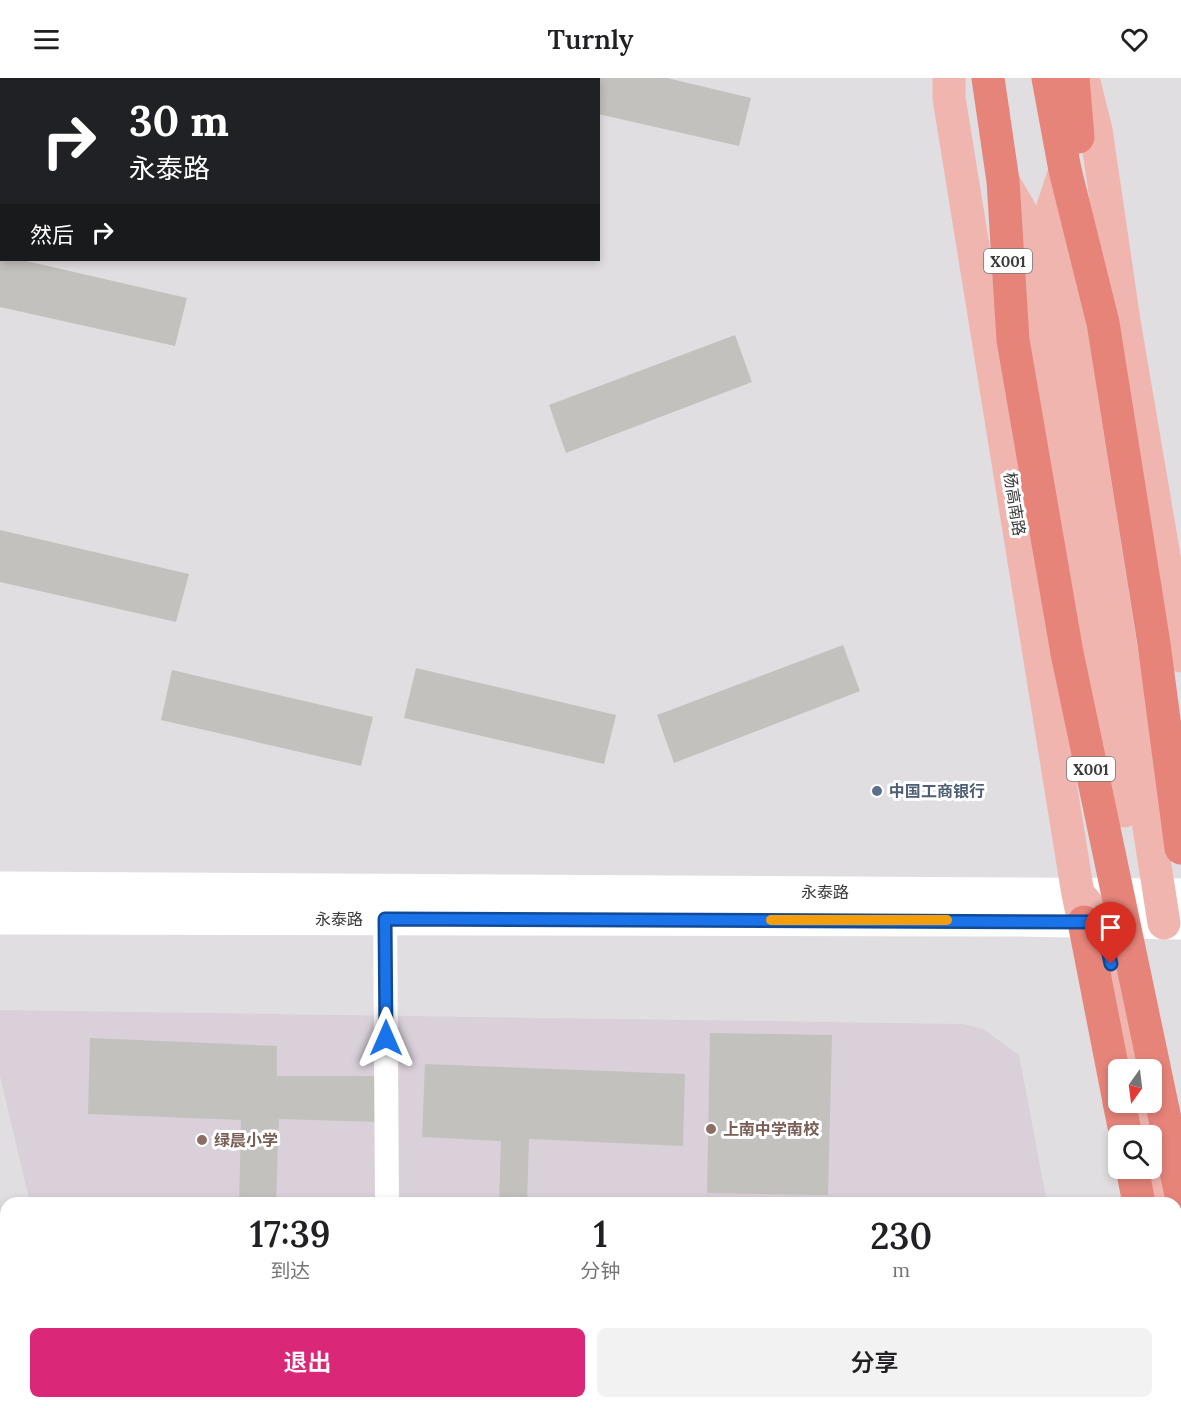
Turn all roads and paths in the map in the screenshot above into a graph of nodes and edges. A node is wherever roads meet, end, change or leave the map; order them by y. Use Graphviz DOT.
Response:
graph roads {
  1 [pos="949,78"];
  2 [pos="967,78"];
  3 [pos="988,78"];
  4 [pos="1048,78"];
  5 [pos="1073,78"];
  6 [pos="1083,78"];
  7 [pos="1065,170"];
  8 [pos="1003,181"];
  9 [pos="1114,322"];
  10 [pos="1013,340"];
  11 [pos="1181,656"];
  12 [pos="1181,849"];
  13 [pos="0,888"];
  14 [pos="385,905"];
  15 [pos="1166,908"];
  16 [pos="1088,913"];
  17 [pos="0,918"];
  18 [pos="1112,1059"];
  19 [pos="1129,1059"];
  20 [pos="1134,1179"];
  21 [pos="1153,1179"];
  22 [pos="1181,1195"];
  23 [pos="387,1197"];
  24 [pos="1138,1197"];
  25 [pos="1157,1197"];
  1 -- 16 [label="main road, 杨高南路 / X001"];
  2 -- 10 [label="highway"];
  3 -- 8 [label="highway, 杨高南路 / X001"];
  4 -- 7 [label="highway, X001"];
  5 -- 9 [label="highway"];
  6 -- 9 [label="main road"];
  7 -- 9 [label="highway, X001"];
  7 -- 15 [label="main road, X001"];
  8 -- 10 [label="highway, 杨高南路 / X001"];
  8 -- 15 [label="main road, 杨高南路 / X001"];
  9 -- 11 [label="main road, X001"];
  9 -- 12 [label="highway, X001"];
  10 -- 22 [label="highway, 杨高南路 / X001"];
  13 -- 14 [label="street, 永泰路"];
  14 -- 16 [label="street, 永泰路"];
  14 -- 17 [label="street, 永泰路"];
  14 -- 23 [label="street"];
  15 -- 16 [label="main road"];
  16 -- 18 [label="highway"];
  16 -- 19 [label="main road, 杨高南路"];
  20 -- 24 [label="highway"];
  21 -- 25 [label="main road"];
}
